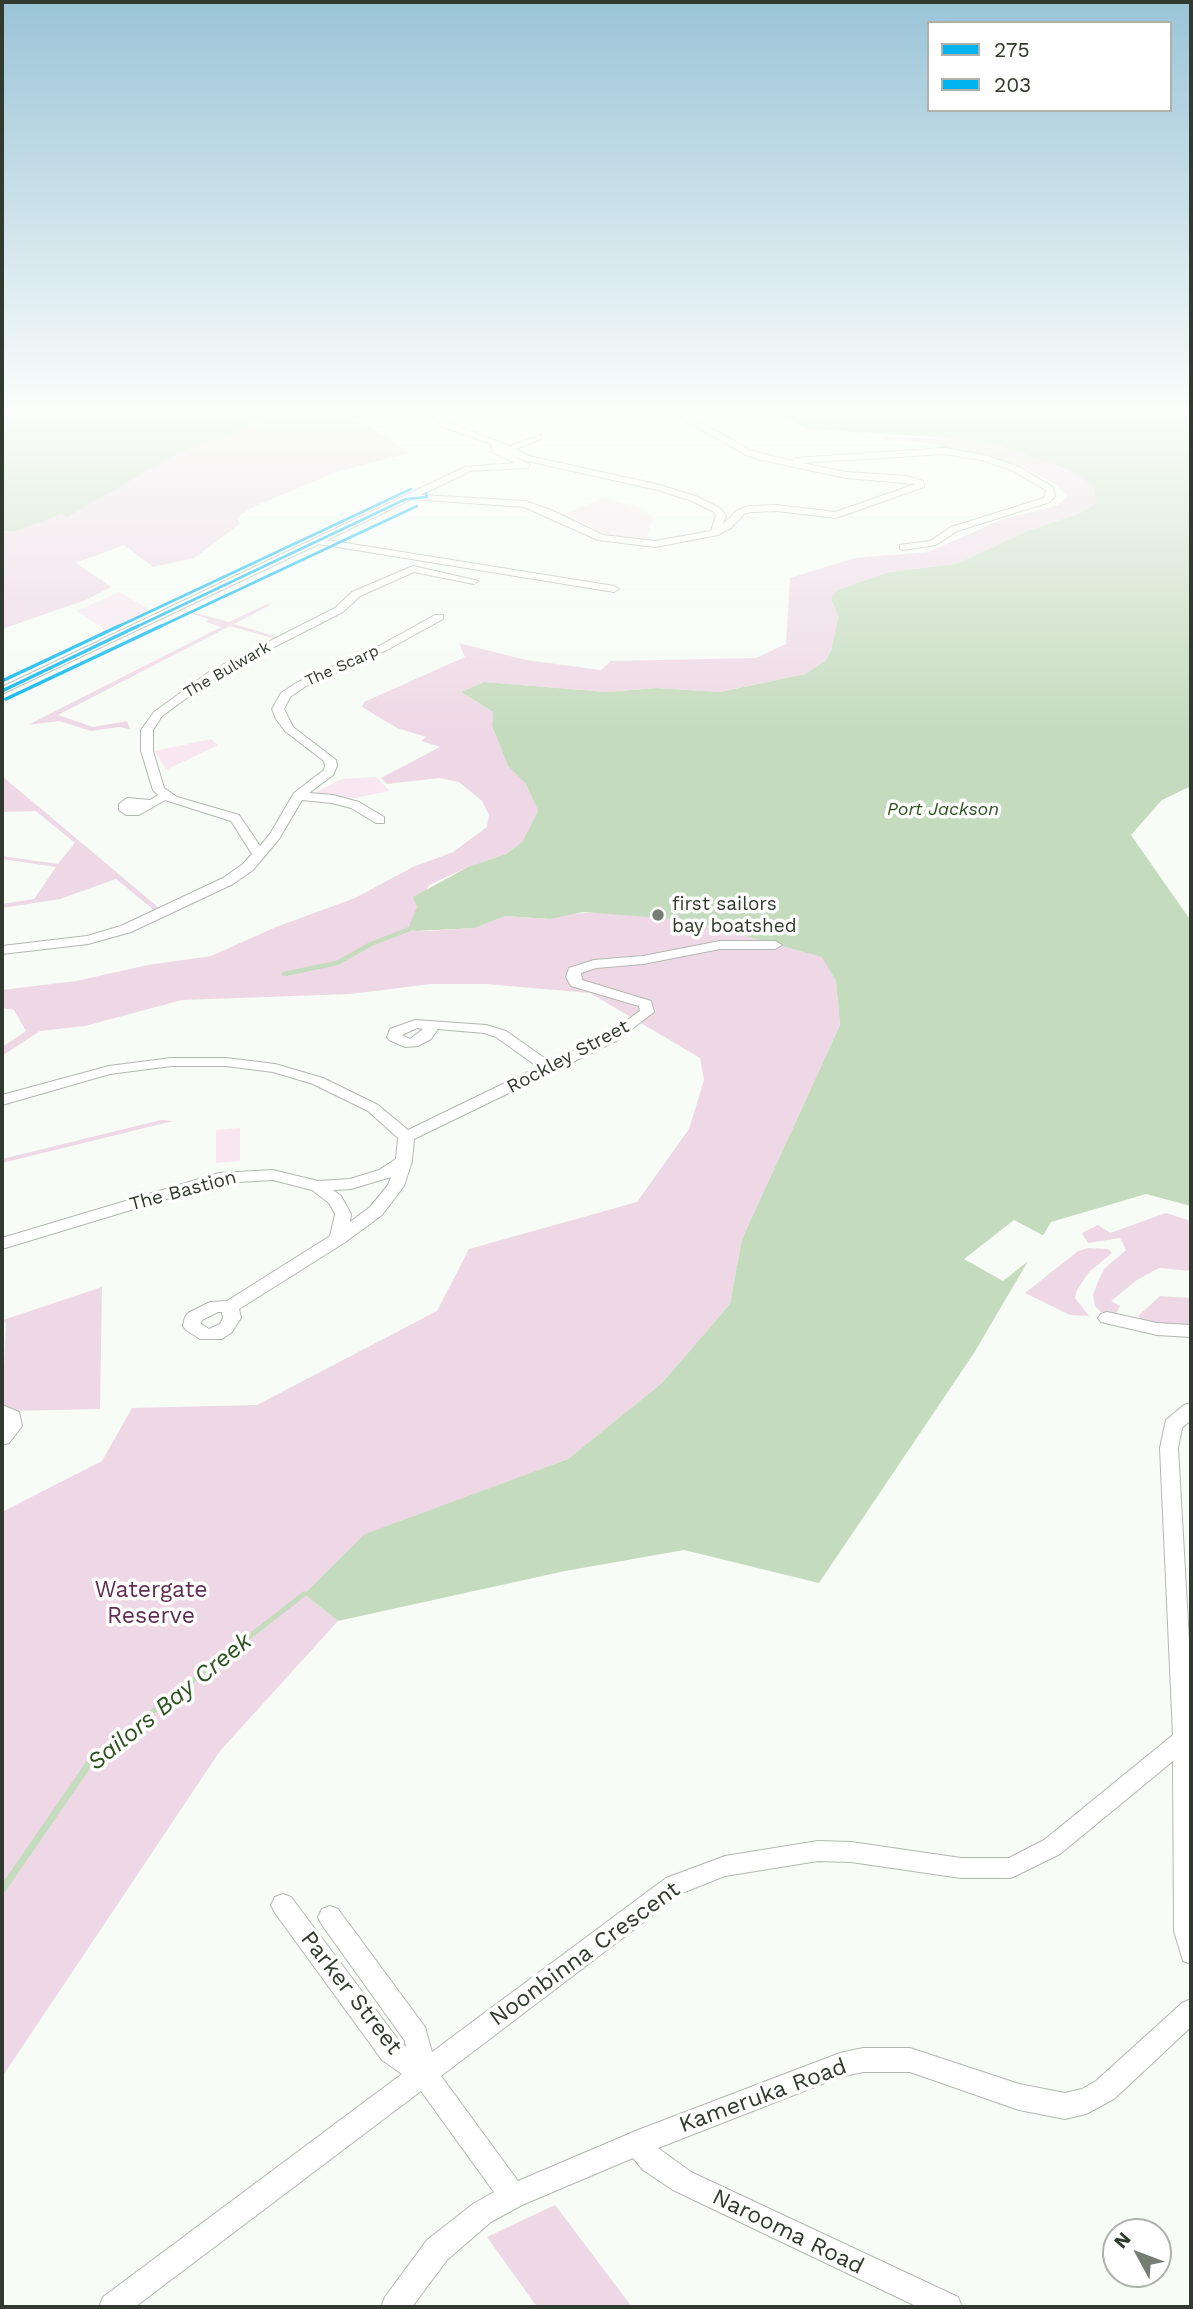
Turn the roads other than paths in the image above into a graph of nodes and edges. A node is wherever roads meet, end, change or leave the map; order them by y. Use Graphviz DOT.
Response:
graph roads {
  1 [pos="371,517"];
  2 [pos="558,517"];
  3 [pos="721,517"];
  4 [pos="737,517"];
  5 [pos="993,517"];
  6 [pos="715,533"];
  7 [pos="318,541"];
  8 [pos="903,547"];
  9 [pos="474,581"];
  10 [pos="614,589"];
  11 [pos="439,617"];
  12 [pos="2,691"];
  13 [pos="164,796"];
  14 [pos="298,796"];
  15 [pos="149,803"];
  16 [pos="380,820"];
  17 [pos="259,854"];
  18 [pos="775,945"];
  19 [pos="2,950"];
  20 [pos="433,1025"];
  21 [pos="550,1069"];
  22 [pos="2,1100"];
  23 [pos="406,1137"];
  24 [pos="404,1161"];
  25 [pos="318,1186"];
  26 [pos="338,1239"];
  27 [pos="2,1244"];
  28 [pos="230,1307"];
  29 [pos="1107,1318"];
  30 [pos="1191,1331"];
  31 [pos="1191,1409"];
  32 [pos="2,1412"];
  33 [pos="2,1438"];
  34 [pos="1183,1555"];
  35 [pos="1184,1739"];
  36 [pos="283,1905"];
  37 [pos="330,1917"];
  38 [pos="1191,1953"];
  39 [pos="1191,2011"];
  40 [pos="425,2075"];
  41 [pos="638,2143"];
  42 [pos="513,2196"];
  43 [pos="113,2307"];
  44 [pos="395,2307"];
  45 [pos="948,2307"];
  1 -- 7 [label="street"];
  2 -- 6 [label="street"];
  3 -- 6 [label="street"];
  4 -- 6 [label="street"];
  5 -- 8 [label="street"];
  7 -- 10 [label="street"];
  7 -- 12 [label="street"];
  9 -- 13 [label="street, The Bulwark"];
  11 -- 14 [label="street, The Scarp"];
  13 -- 15 [label="street"];
  13 -- 17 [label="street"];
  14 -- 16 [label="street"];
  14 -- 17 [label="street, The Scarp"];
  17 -- 19 [label="street"];
  18 -- 21 [label="street, Rockley Street"];
  20 -- 21 [label="street"];
  21 -- 23 [label="street, Rockley Street"];
  22 -- 23 [label="street"];
  23 -- 24 [label="street"];
  24 -- 25 [label="street, The Bastion"];
  24 -- 26 [label="street"];
  25 -- 26 [label="street"];
  25 -- 27 [label="street, The Bastion"];
  26 -- 28 [label="street"];
  29 -- 30 [label="street"];
  31 -- 34 [label="street"];
  32 -- 33 [label="street"];
  34 -- 35 [label="street"];
  35 -- 38 [label="street"];
  35 -- 40 [label="street, Noonbinna Crescent"];
  36 -- 40 [label="street, Parker Street"];
  37 -- 40 [label="street, Parker Street"];
  39 -- 41 [label="street, Kameruka Road"];
  40 -- 42 [label="street, Parker Street"];
  40 -- 43 [label="street, Noonbinna Crescent"];
  41 -- 42 [label="street, Kameruka Road"];
  41 -- 45 [label="street, Narooma Road"];
  42 -- 44 [label="street, Kameruka Road"];
}
